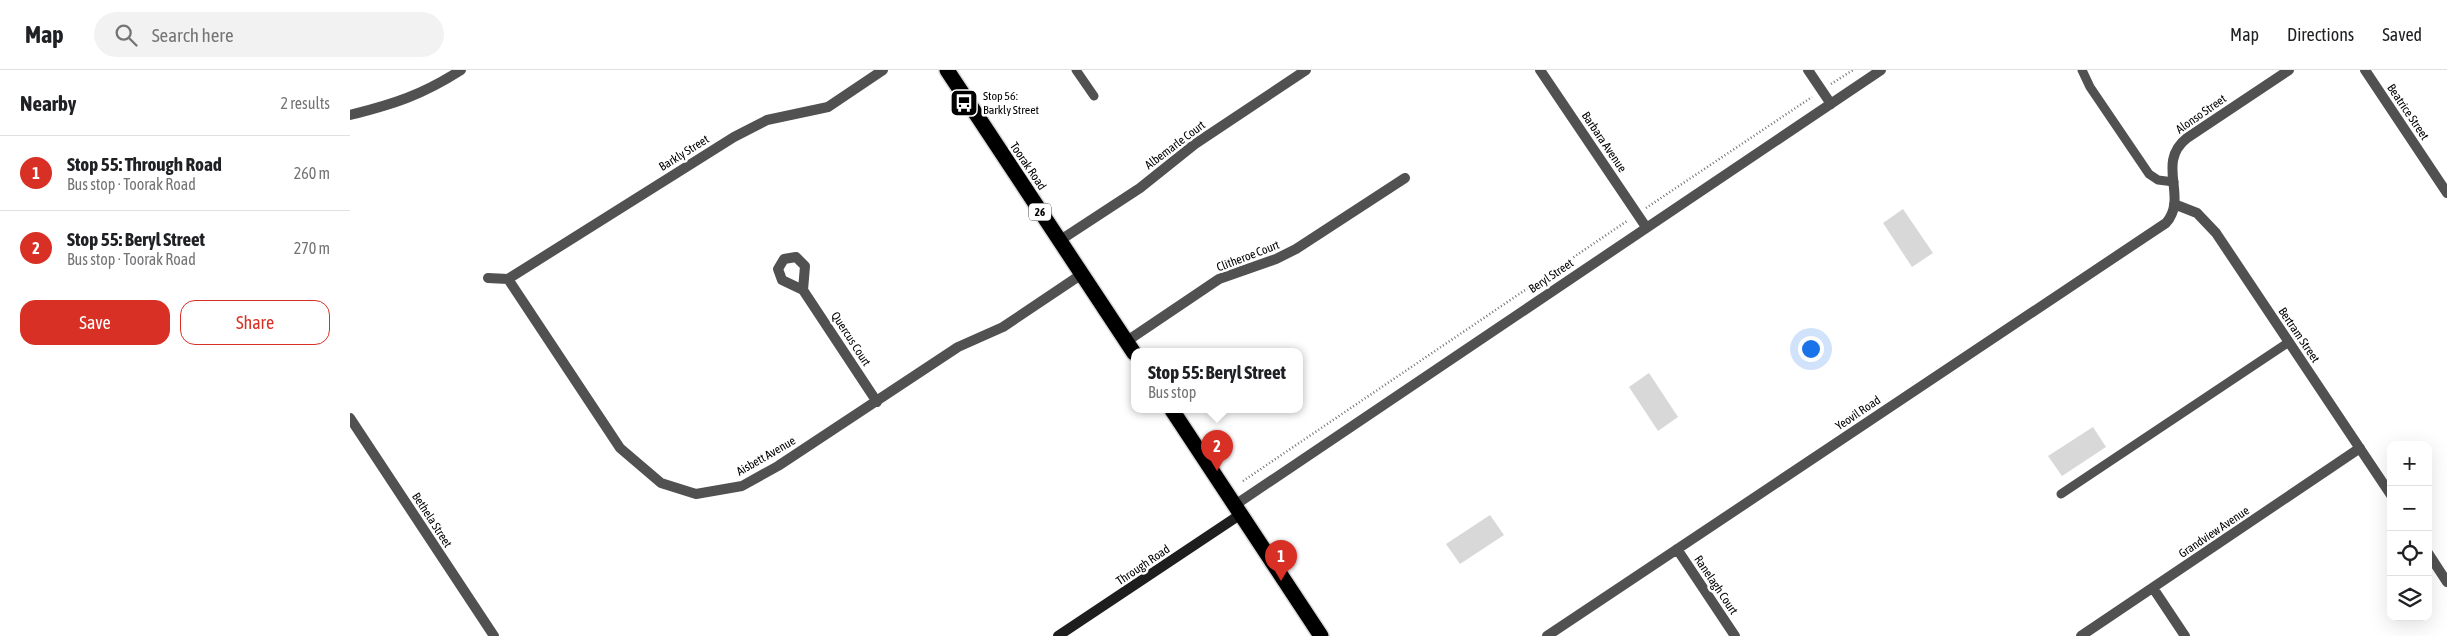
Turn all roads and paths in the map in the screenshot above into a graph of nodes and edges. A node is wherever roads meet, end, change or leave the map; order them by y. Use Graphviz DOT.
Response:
graph roads {
  1 [pos="461,70"];
  2 [pos="883,70"];
  3 [pos="946,70"];
  4 [pos="1076,70"];
  5 [pos="1306,70"];
  6 [pos="1540,70"];
  7 [pos="1808,70"];
  8 [pos="1852,70"];
  9 [pos="1881,70"];
  10 [pos="2082,70"];
  11 [pos="2289,70"];
  12 [pos="2365,70"];
  13 [pos="1822,91"];
  14 [pos="1094,96"];
  15 [pos="1830,104"];
  16 [pos="350,115"];
  17 [pos="1404,178"];
  18 [pos="2174,182"];
  19 [pos="2447,193"];
  20 [pos="2174,204"];
  21 [pos="1637,215"];
  22 [pos="1646,228"];
  23 [pos="1059,240"];
  24 [pos="1082,274"];
  25 [pos="488,278"];
  26 [pos="508,279"];
  27 [pos="803,290"];
  28 [pos="2289,342"];
  29 [pos="1131,347"];
  30 [pos="877,402"];
  31 [pos="1174,413"];
  32 [pos="350,418"];
  33 [pos="2360,448"];
  34 [pos="1243,481"];
  35 [pos="2387,490"];
  36 [pos="2061,494"];
  37 [pos="1238,510"];
  38 [pos="1677,548"];
  39 [pos="2432,559"];
  40 [pos="2447,582"];
  41 [pos="2153,588"];
  42 [pos="494,636"];
  43 [pos="1058,636"];
  44 [pos="1321,636"];
  45 [pos="1546,636"];
  46 [pos="1735,636"];
  47 [pos="2081,636"];
  48 [pos="2185,636"];
  1 -- 16 [label="street"];
  2 -- 26 [label="street, Barkly Street"];
  3 -- 23 [label="highway, Toorak Road / 26"];
  4 -- 14 [label="lane"];
  5 -- 23 [label="street, Albemarle Court"];
  6 -- 21 [label="street, Barbara Avenue"];
  7 -- 13 [label="street"];
  8 -- 13 [label="path"];
  9 -- 15 [label="street, Beryl Street"];
  10 -- 18 [label="lane"];
  11 -- 18 [label="street, Alonso Street"];
  12 -- 19 [label="street, Beatrice Street"];
  13 -- 15 [label="street"];
  13 -- 21 [label="path"];
  15 -- 22 [label="street, Beryl Street"];
  17 -- 29 [label="street, Clitheroe Court"];
  18 -- 20 [label="street, Alonso Street"];
  20 -- 28 [label="street, Bertram Street"];
  20 -- 38 [label="street, Yeovil Road"];
  21 -- 22 [label="street, Barbara Avenue"];
  21 -- 34 [label="path"];
  22 -- 37 [label="street, Beryl Street"];
  23 -- 24 [label="highway, Toorak Road / 26"];
  24 -- 29 [label="highway, Toorak Road / 26"];
  24 -- 30 [label="street, Aisbett Avenue"];
  25 -- 26 [label="street"];
  26 -- 30 [label="street, Aisbett Avenue"];
  27 -- 30 [label="street, Quercus Court"];
  28 -- 33 [label="street, Bertram Street"];
  28 -- 36 [label="lane"];
  31 -- 37 [label="highway"];
  32 -- 42 [label="street, Bethela Street"];
  33 -- 35 [label="street, Bertram Street"];
  33 -- 41 [label="street, Grandview Avenue"];
  37 -- 43 [label="street, Through Road"];
  37 -- 44 [label="highway"];
  38 -- 45 [label="street, Yeovil Road"];
  38 -- 46 [label="street, Ranelagh Court"];
  39 -- 40 [label="street"];
  41 -- 47 [label="street, Grandview Avenue"];
  41 -- 48 [label="street"];
}
